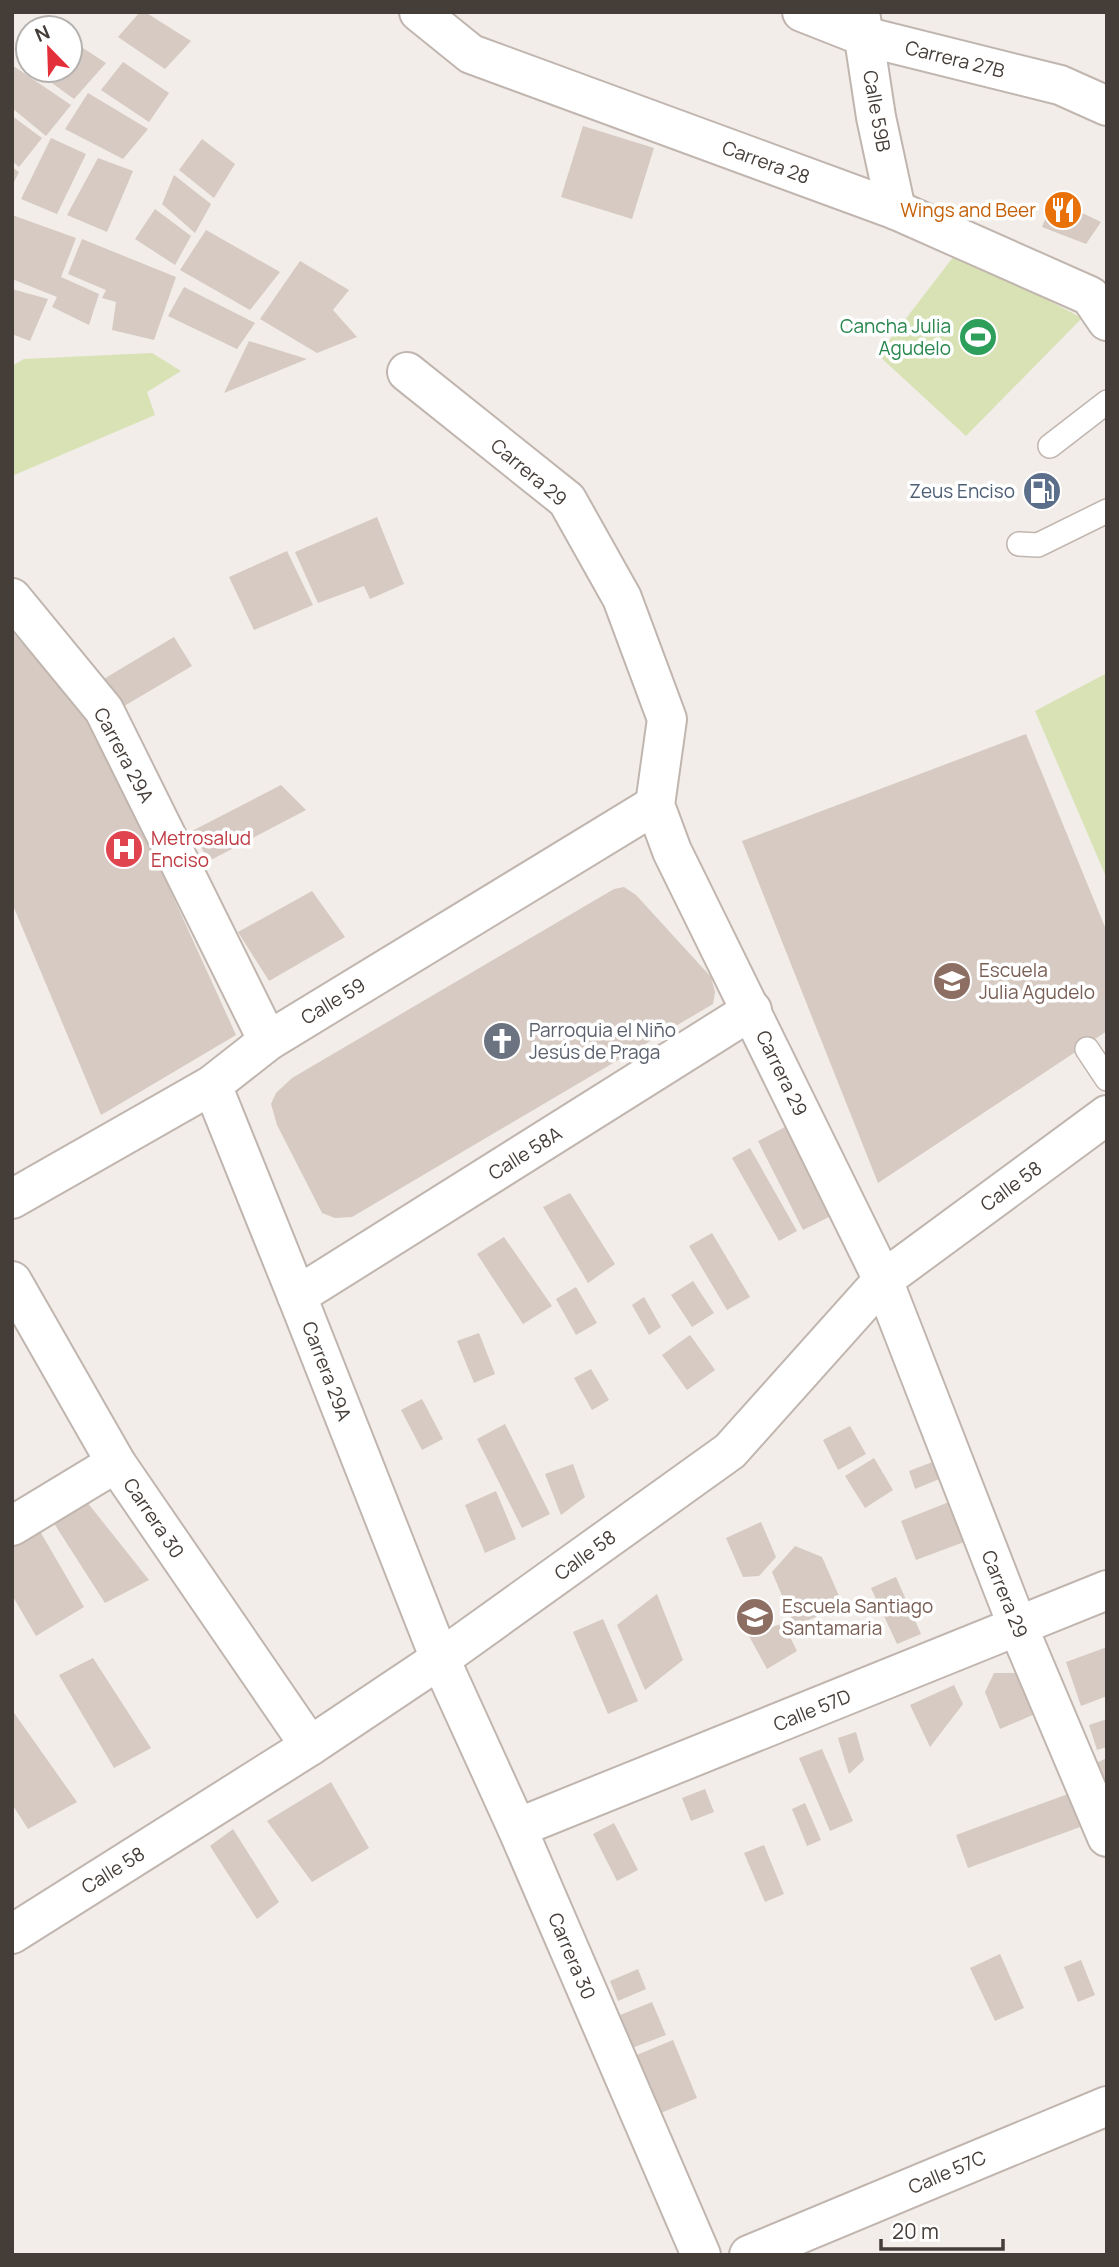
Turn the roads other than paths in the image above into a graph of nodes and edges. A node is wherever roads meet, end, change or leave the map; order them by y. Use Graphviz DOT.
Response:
graph roads {
  1 [pos="419,12"];
  2 [pos="803,12"];
  3 [pos="862,24"];
  4 [pos="1107,106"];
  5 [pos="896,210"];
  6 [pos="1107,321"];
  7 [pos="407,372"];
  8 [pos="1107,402"];
  9 [pos="1050,446"];
  10 [pos="1107,511"];
  11 [pos="1019,544"];
  12 [pos="12,598"];
  13 [pos="654,806"];
  14 [pos="752,1010"];
  15 [pos="268,1041"];
  16 [pos="1087,1049"];
  17 [pos="1107,1079"];
  18 [pos="212,1085"];
  19 [pos="1107,1115"];
  20 [pos="12,1199"];
  21 [pos="883,1280"];
  22 [pos="12,1281"];
  23 [pos="297,1296"];
  24 [pos="116,1463"];
  25 [pos="12,1526"];
  26 [pos="1107,1590"];
  27 [pos="1018,1627"];
  28 [pos="440,1659"];
  29 [pos="310,1746"];
  30 [pos="517,1828"];
  31 [pos="1107,1837"];
  32 [pos="12,1934"];
  33 [pos="1107,2106"];
  34 [pos="701,2255"];
  35 [pos="749,2255"];
  1 -- 5 [label="street, Carrera 28"];
  2 -- 3 [label="street, Carrera 27B"];
  3 -- 4 [label="street, Carrera 27B"];
  3 -- 5 [label="street, Calle 59B"];
  5 -- 6 [label="street, Carrera 28"];
  7 -- 13 [label="street, Carrera 29"];
  8 -- 9 [label="lane"];
  10 -- 11 [label="lane"];
  12 -- 15 [label="street, Carrera 29A"];
  13 -- 14 [label="street, Carrera 29"];
  13 -- 15 [label="street, Calle 59"];
  14 -- 21 [label="street, Carrera 29"];
  14 -- 23 [label="street, Calle 58A"];
  15 -- 18 [label="street, Calle 59"];
  16 -- 17 [label="lane"];
  18 -- 20 [label="street, Calle 59"];
  18 -- 23 [label="street, Carrera 29A"];
  19 -- 21 [label="street, Calle 58"];
  21 -- 27 [label="street, Carrera 29"];
  21 -- 28 [label="street, Calle 58"];
  22 -- 24 [label="street, Carrera 30"];
  23 -- 28 [label="street, Carrera 29A"];
  24 -- 25 [label="street"];
  24 -- 29 [label="street, Carrera 30"];
  26 -- 27 [label="street, Calle 57D"];
  27 -- 30 [label="street, Calle 57D"];
  27 -- 31 [label="street, Carrera 29"];
  28 -- 29 [label="street, Calle 58"];
  28 -- 30 [label="street, Carrera 30"];
  29 -- 32 [label="street, Calle 58"];
  30 -- 34 [label="street, Carrera 30"];
  33 -- 35 [label="street, Calle 57C"];
}
